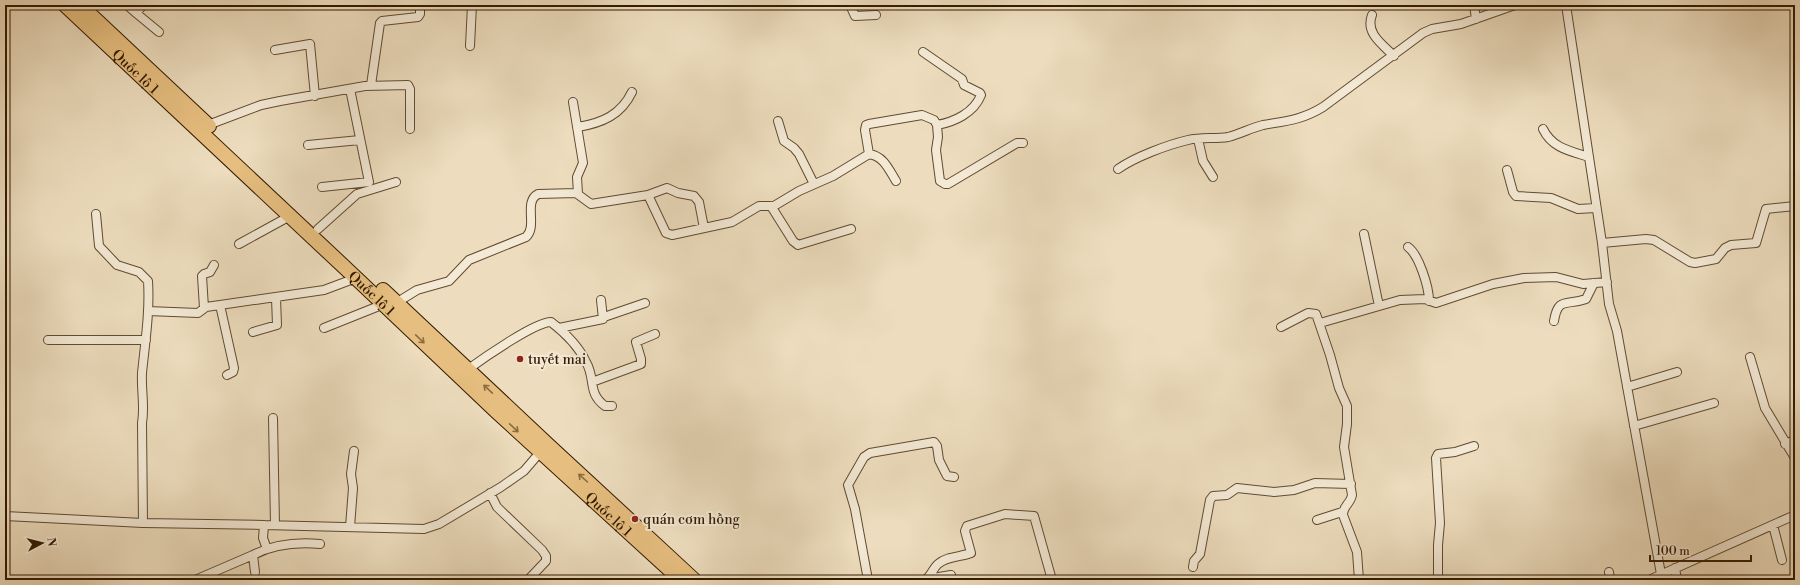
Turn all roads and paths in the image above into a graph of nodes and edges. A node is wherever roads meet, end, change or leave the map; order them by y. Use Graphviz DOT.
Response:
graph roads {
  1 [pos="65,5"];
  2 [pos="127,5"];
  3 [pos="144,5"];
  4 [pos="420,5"];
  5 [pos="472,5"];
  6 [pos="850,5"];
  7 [pos="1474,5"];
  8 [pos="1515,5"];
  9 [pos="85,7"];
  10 [pos="1566,7"];
  11 [pos="136,13"];
  12 [pos="876,15"];
  13 [pos="1372,15"];
  14 [pos="1476,19"];
  15 [pos="159,32"];
  16 [pos="470,46"];
  17 [pos="275,50"];
  18 [pos="923,52"];
  19 [pos="1394,56"];
  20 [pos="371,85"];
  21 [pos="350,89"];
  22 [pos="632,92"];
  23 [pos="315,96"];
  24 [pos="573,102"];
  25 [pos="778,121"];
  26 [pos="208,125"];
  27 [pos="937,125"];
  28 [pos="578,127"];
  29 [pos="410,129"];
  30 [pos="1543,129"];
  31 [pos="360,140"];
  32 [pos="1023,144"];
  33 [pos="1199,144"];
  34 [pos="308,145"];
  35 [pos="869,154"];
  36 [pos="1588,157"];
  37 [pos="1118,169"];
  38 [pos="1507,170"];
  39 [pos="1213,177"];
  40 [pos="896,181"];
  41 [pos="396,182"];
  42 [pos="814,184"];
  43 [pos="322,187"];
  44 [pos="578,194"];
  45 [pos="648,195"];
  46 [pos="771,206"];
  47 [pos="1795,206"];
  48 [pos="1596,208"];
  49 [pos="96,214"];
  50 [pos="290,216"];
  51 [pos="704,228"];
  52 [pos="318,229"];
  53 [pos="851,229"];
  54 [pos="1364,234"];
  55 [pos="1602,243"];
  56 [pos="239,244"];
  57 [pos="1408,247"];
  58 [pos="214,264"];
  59 [pos="356,278"];
  60 [pos="1607,282"];
  61 [pos="1594,283"];
  62 [pos="276,298"];
  63 [pos="601,300"];
  64 [pos="1429,301"];
  65 [pos="645,303"];
  66 [pos="390,304"];
  67 [pos="220,305"];
  68 [pos="1379,306"];
  69 [pos="204,308"];
  70 [pos="148,311"];
  71 [pos="604,317"];
  72 [pos="1554,321"];
  73 [pos="1320,323"];
  74 [pos="1281,327"];
  75 [pos="324,328"];
  76 [pos="559,328"];
  77 [pos="253,332"];
  78 [pos="655,334"];
  79 [pos="48,340"];
  80 [pos="146,340"];
  81 [pos="1750,357"];
  82 [pos="467,370"];
  83 [pos="1677,372"];
  84 [pos="227,375"];
  85 [pos="592,382"];
  86 [pos="1627,387"];
  87 [pos="1714,403"];
  88 [pos="612,406"];
  89 [pos="273,418"];
  90 [pos="1634,426"];
  91 [pos="1795,440"];
  92 [pos="1785,444"];
  93 [pos="1474,446"];
  94 [pos="543,448"];
  95 [pos="354,451"];
  96 [pos="1795,458"];
  97 [pos="954,476"];
  98 [pos="1351,484"];
  99 [pos="490,493"];
  100 [pos="1342,512"];
  101 [pos="1795,515"];
  102 [pos="5,516"];
  103 [pos="1317,520"];
  104 [pos="143,523"];
  105 [pos="275,525"];
  106 [pos="1772,525"];
  107 [pos="350,527"];
  108 [pos="264,532"];
  109 [pos="320,544"];
  110 [pos="267,549"];
  111 [pos="253,555"];
  112 [pos="1782,560"];
  113 [pos="1193,567"];
  114 [pos="1675,568"];
  115 [pos="256,572"];
  116 [pos="1661,574"];
  117 [pos="951,575"];
  118 [pos="206,578"];
  119 [pos="926,579"];
  120 [pos="195,580"];
  121 [pos="528,580"];
  122 [pos="680,580"];
  123 [pos="694,580"];
  124 [pos="868,580"];
  125 [pos="1052,580"];
  126 [pos="1359,580"];
  127 [pos="1438,580"];
  128 [pos="1650,580"];
  129 [pos="1677,580"];
  1 -- 50 [label="highway, Quốc lộ 1"];
  2 -- 11 [label="street"];
  3 -- 11 [label="street"];
  4 -- 20 [label="street"];
  5 -- 16 [label="street"];
  6 -- 12 [label="street"];
  7 -- 14 [label="street"];
  8 -- 14 [label="street"];
  9 -- 26 [label="highway, Quốc lộ 1"];
  10 -- 36 [label="street"];
  11 -- 15 [label="street"];
  13 -- 19 [label="street"];
  14 -- 19 [label="street"];
  17 -- 23 [label="street"];
  18 -- 27 [label="street"];
  19 -- 33 [label="street"];
  20 -- 21 [label="street"];
  20 -- 29 [label="street"];
  21 -- 23 [label="street"];
  21 -- 31 [label="street"];
  22 -- 28 [label="street"];
  23 -- 26 [label="street"];
  24 -- 28 [label="street"];
  25 -- 42 [label="street"];
  26 -- 52 [label="highway, Quốc lộ 1"];
  27 -- 32 [label="street"];
  27 -- 35 [label="street"];
  28 -- 44 [label="street"];
  30 -- 36 [label="street"];
  31 -- 34 [label="street"];
  31 -- 43 [label="street"];
  33 -- 37 [label="street"];
  33 -- 39 [label="street"];
  35 -- 40 [label="street"];
  35 -- 42 [label="street"];
  36 -- 48 [label="street"];
  38 -- 48 [label="street"];
  41 -- 52 [label="street"];
  42 -- 46 [label="street"];
  44 -- 45 [label="street"];
  44 -- 66 [label="street"];
  45 -- 51 [label="street"];
  45 -- 51 [label="street"];
  46 -- 51 [label="street"];
  46 -- 53 [label="street"];
  47 -- 55 [label="street"];
  48 -- 55 [label="street"];
  49 -- 70 [label="street"];
  50 -- 56 [label="street"];
  50 -- 59 [label="highway, Quốc lộ 1"];
  52 -- 66 [label="highway, Quốc lộ 1"];
  54 -- 68 [label="street"];
  55 -- 60 [label="street"];
  57 -- 64 [label="street"];
  58 -- 69 [label="street"];
  59 -- 62 [label="street"];
  59 -- 66 [label="highway, Quốc lộ 1"];
  60 -- 61 [label="street"];
  60 -- 86 [label="street"];
  61 -- 64 [label="street"];
  61 -- 72 [label="street"];
  62 -- 67 [label="street"];
  62 -- 77 [label="street"];
  63 -- 71 [label="street"];
  64 -- 68 [label="street"];
  65 -- 71 [label="street"];
  66 -- 75 [label="street"];
  66 -- 82 [label="highway, Quốc lộ 1"];
  66 -- 94 [label="highway, Quốc lộ 1, one-way"];
  67 -- 69 [label="street"];
  67 -- 84 [label="street"];
  68 -- 73 [label="street"];
  69 -- 70 [label="street"];
  70 -- 80 [label="street"];
  71 -- 76 [label="street"];
  73 -- 74 [label="street"];
  73 -- 98 [label="street"];
  76 -- 82 [label="street"];
  76 -- 85 [label="street"];
  78 -- 85 [label="street"];
  79 -- 80 [label="street"];
  80 -- 104 [label="street"];
  81 -- 92 [label="street"];
  94 -- 82 [label="highway, Quốc lộ 1, one-way"];
  83 -- 86 [label="street"];
  85 -- 88 [label="street"];
  86 -- 90 [label="street"];
  87 -- 90 [label="street"];
  89 -- 105 [label="street"];
  90 -- 116 [label="street"];
  91 -- 92 [label="street"];
  92 -- 96 [label="street"];
  93 -- 127 [label="street"];
  94 -- 99 [label="street"];
  94 -- 122 [label="highway, Quốc lộ 1"];
  123 -- 94 [label="highway, Quốc lộ 1, one-way"];
  95 -- 107 [label="street"];
  97 -- 124 [label="street"];
  98 -- 100 [label="street"];
  98 -- 113 [label="street"];
  99 -- 107 [label="street"];
  99 -- 121 [label="street"];
  100 -- 103 [label="street"];
  100 -- 126 [label="street"];
  101 -- 106 [label="street"];
  102 -- 104 [label="street"];
  104 -- 108 [label="street"];
  105 -- 107 [label="street"];
  105 -- 108 [label="street"];
  106 -- 112 [label="street"];
  106 -- 114 [label="street"];
  108 -- 110 [label="street"];
  109 -- 110 [label="street"];
  110 -- 111 [label="street"];
  111 -- 115 [label="street"];
  111 -- 118 [label="street"];
  114 -- 116 [label="street"];
  114 -- 129 [label="street"];
  116 -- 128 [label="street"];
  117 -- 119 [label="street"];
  118 -- 120 [label="street"];
  119 -- 125 [label="street"];
}
